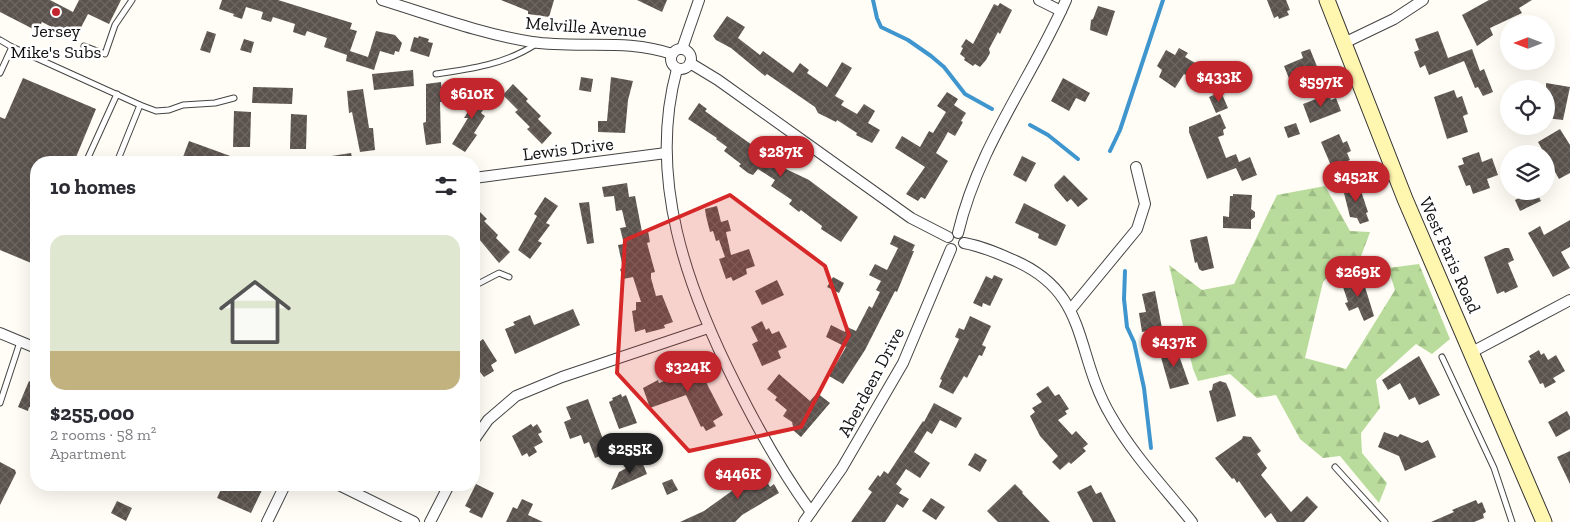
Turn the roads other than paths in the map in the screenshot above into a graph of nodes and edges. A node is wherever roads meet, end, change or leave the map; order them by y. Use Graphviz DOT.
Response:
graph roads {
  1 [pos="132,0"];
  2 [pos="382,0"];
  3 [pos="699,0"];
  4 [pos="1039,0"];
  5 [pos="1066,0"];
  6 [pos="1327,0"];
  7 [pos="1423,0"];
  8 [pos="1061,11"];
  9 [pos="0,40"];
  10 [pos="538,42"];
  11 [pos="1344,43"];
  12 [pos="84,46"];
  13 [pos="12,47"];
  14 [pos="677,51"];
  15 [pos="690,63"];
  16 [pos="676,69"];
  17 [pos="0,73"];
  18 [pos="436,74"];
  19 [pos="117,94"];
  20 [pos="234,98"];
  21 [pos="140,105"];
  22 [pos="666,153"];
  23 [pos="89,156"];
  24 [pos="119,156"];
  25 [pos="1136,167"];
  26 [pos="480,177"];
  27 [pos="958,233"];
  28 [pos="948,237"];
  29 [pos="964,243"];
  30 [pos="951,249"];
  31 [pos="509,276"];
  32 [pos="480,283"];
  33 [pos="1570,300"];
  34 [pos="1071,309"];
  35 [pos="708,328"];
  36 [pos="0,333"];
  37 [pos="20,341"];
  38 [pos="30,343"];
  39 [pos="1472,352"];
  40 [pos="1442,358"];
  41 [pos="0,403"];
  42 [pos="480,431"];
  43 [pos="1335,467"];
  44 [pos="282,491"];
  45 [pos="352,491"];
  46 [pos="446,491"];
  47 [pos="811,512"];
  48 [pos="267,522"];
  49 [pos="414,522"];
  50 [pos="430,522"];
  51 [pos="804,522"];
  52 [pos="1192,522"];
  53 [pos="1386,522"];
  54 [pos="1512,522"];
  55 [pos="1544,522"];
  1 -- 12 [label="lane"];
  2 -- 10 [label="street, Melville Avenue"];
  3 -- 14 [label="street"];
  4 -- 8 [label="street"];
  5 -- 8 [label="street"];
  6 -- 11 [label="main road, West Faris Road"];
  7 -- 11 [label="street"];
  8 -- 27 [label="street"];
  9 -- 13 [label="lane"];
  10 -- 14 [label="street, Melville Avenue"];
  10 -- 18 [label="lane"];
  11 -- 39 [label="main road, West Faris Road"];
  13 -- 17 [label="lane"];
  13 -- 19 [label="lane"];
  14 -- 15 [label="street"];
  14 -- 16 [label="street"];
  15 -- 16 [label="street"];
  15 -- 28 [label="street"];
  16 -- 22 [label="street"];
  19 -- 21 [label="lane"];
  19 -- 23 [label="lane"];
  20 -- 21 [label="lane"];
  21 -- 24 [label="lane"];
  22 -- 26 [label="street, Lewis Drive"];
  22 -- 35 [label="street"];
  25 -- 34 [label="street"];
  27 -- 28 [label="street"];
  27 -- 29 [label="street"];
  28 -- 30 [label="street"];
  29 -- 30 [label="street"];
  29 -- 34 [label="street"];
  30 -- 47 [label="street, Aberdeen Drive"];
  31 -- 32 [label="lane"];
  33 -- 39 [label="street"];
  34 -- 52 [label="street"];
  35 -- 42 [label="street"];
  35 -- 47 [label="street"];
  36 -- 37 [label="street"];
  37 -- 38 [label="street"];
  37 -- 41 [label="lane"];
  39 -- 55 [label="main road, West Faris Road"];
  40 -- 54 [label="lane"];
  43 -- 53 [label="lane"];
  44 -- 48 [label="street"];
  45 -- 49 [label="street"];
  46 -- 50 [label="street"];
  47 -- 51 [label="street, Aberdeen Drive"];
}
